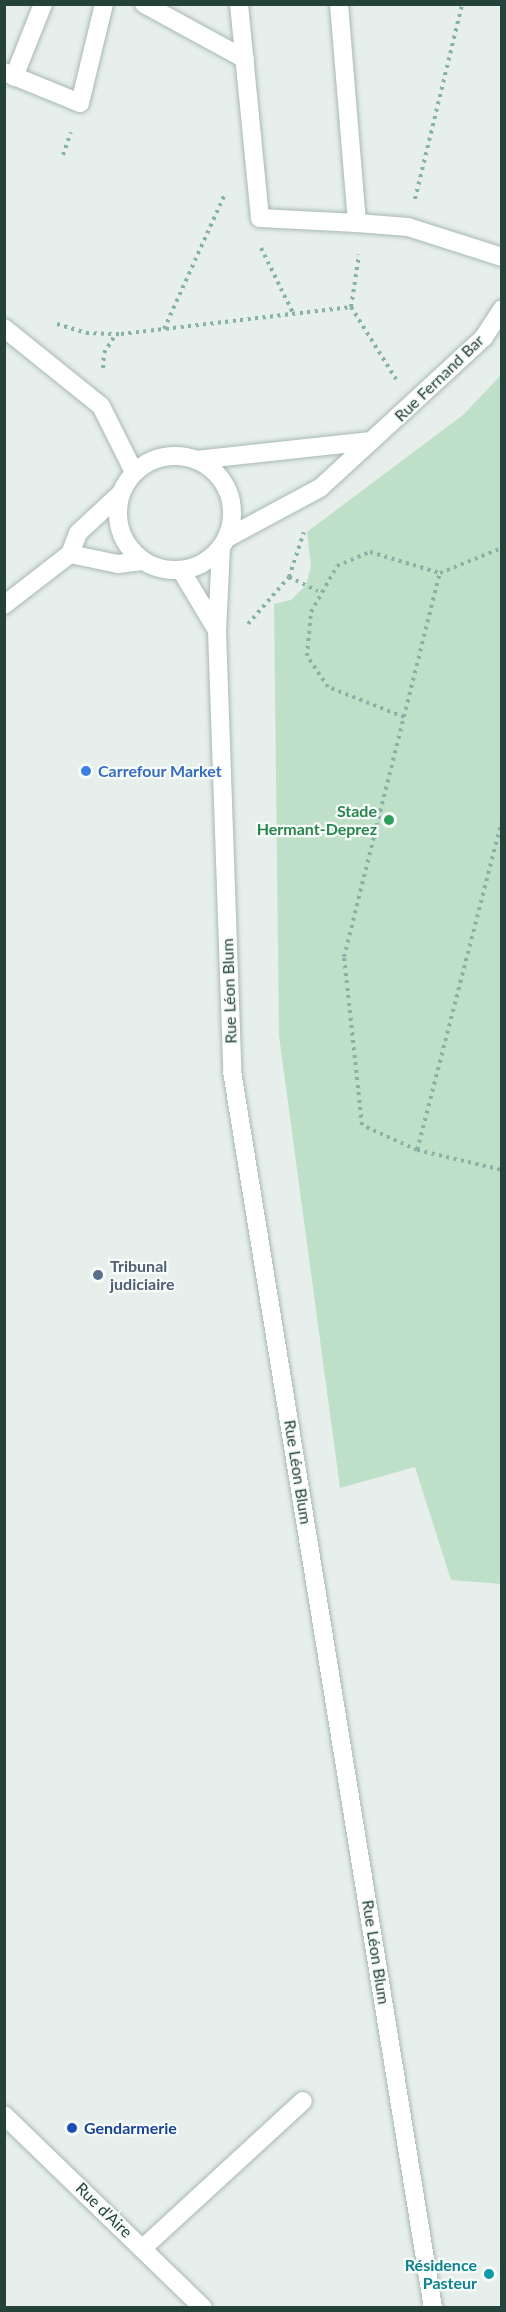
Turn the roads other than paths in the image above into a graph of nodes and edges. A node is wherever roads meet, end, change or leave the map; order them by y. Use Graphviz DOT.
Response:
graph roads {
  1 [pos="43,4"];
  2 [pos="104,4"];
  3 [pos="144,4"];
  4 [pos="239,4"];
  5 [pos="339,4"];
  6 [pos="244,59"];
  7 [pos="9,75"];
  8 [pos="357,223"];
  9 [pos="501,257"];
  10 [pos="501,309"];
  11 [pos="4,328"];
  12 [pos="371,441"];
  13 [pos="196,460"];
  14 [pos="134,472"];
  15 [pos="121,493"];
  16 [pos="224,542"];
  17 [pos="70,554"];
  18 [pos="142,561"];
  19 [pos="181,570"];
  20 [pos="4,605"];
  21 [pos="217,631"];
  22 [pos="303,2101"];
  23 [pos="4,2115"];
  24 [pos="143,2248"];
  25 [pos="203,2307"];
  26 [pos="432,2307"];
  1 -- 7 [label="street"];
  2 -- 7 [label="street"];
  3 -- 6 [label="street"];
  4 -- 6 [label="street"];
  5 -- 8 [label="street"];
  6 -- 8 [label="street"];
  8 -- 9 [label="street"];
  10 -- 12 [label="street, Rue Fernand Bar"];
  11 -- 14 [label="street"];
  12 -- 13 [label="street"];
  12 -- 16 [label="street, Rue Fernand Bar"];
  13 -- 14 [label="street"];
  13 -- 16 [label="street"];
  14 -- 15 [label="street"];
  15 -- 17 [label="street"];
  15 -- 18 [label="street"];
  16 -- 19 [label="street"];
  16 -- 21 [label="street, Rue Léon Blum"];
  17 -- 18 [label="street"];
  17 -- 20 [label="street"];
  18 -- 19 [label="street"];
  19 -- 21 [label="street"];
  21 -- 26 [label="street, Rue Léon Blum"];
  22 -- 24 [label="street"];
  23 -- 24 [label="street, Rue d'Aire"];
  24 -- 25 [label="street, Rue d'Aire"];
}
